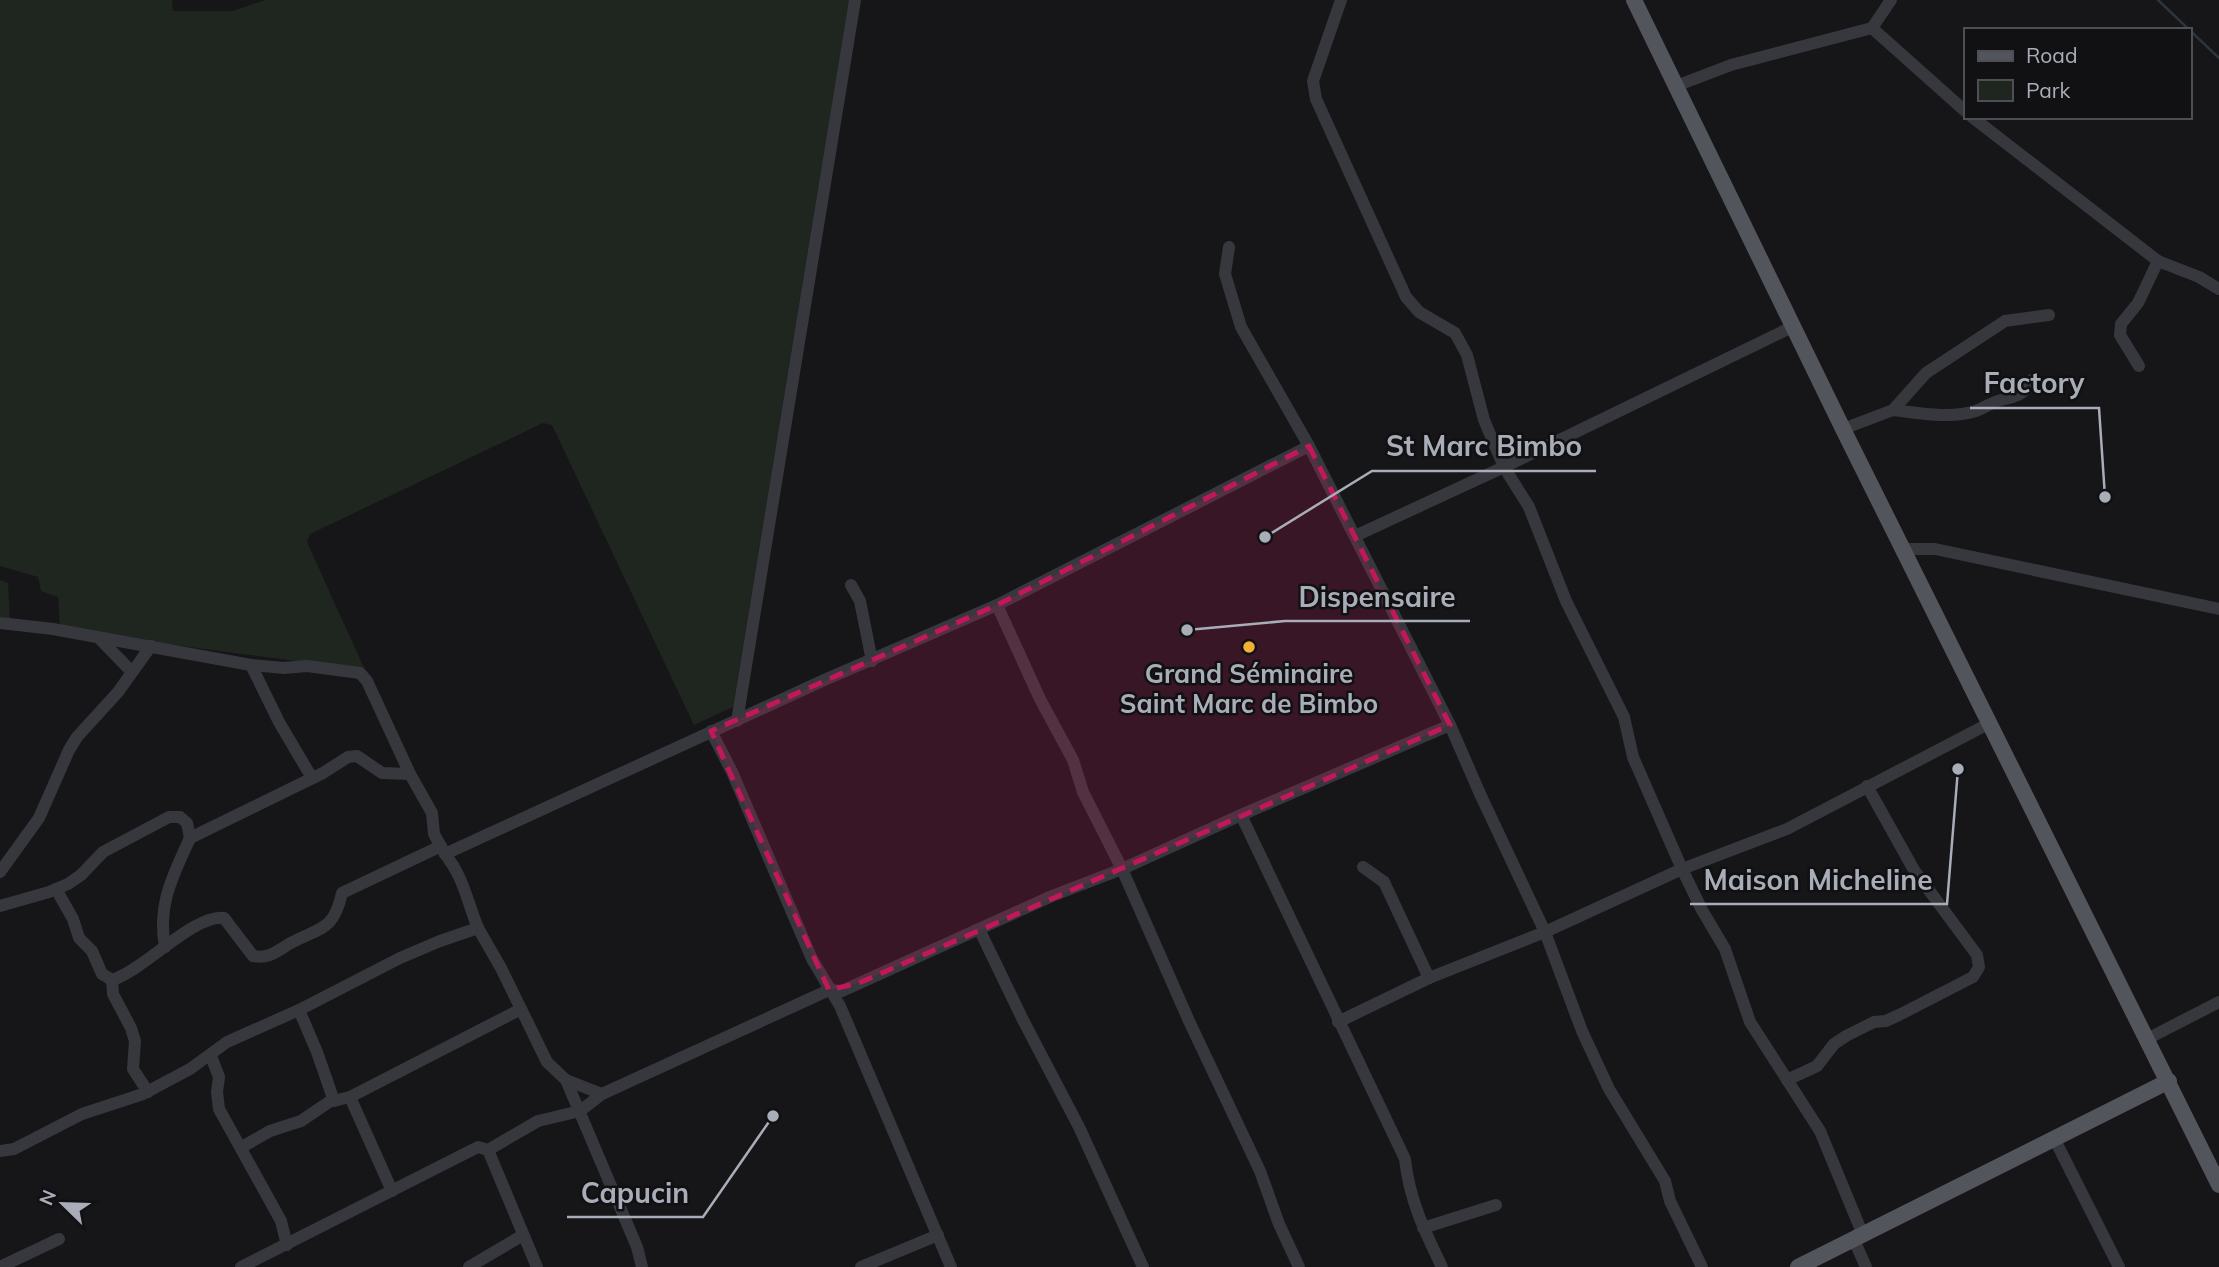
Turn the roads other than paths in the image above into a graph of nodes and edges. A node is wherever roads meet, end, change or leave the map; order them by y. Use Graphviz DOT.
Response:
graph roads {
  1 [pos="855,0"];
  2 [pos="1340,0"];
  3 [pos="1634,0"];
  4 [pos="1891,0"];
  5 [pos="1872,28"];
  6 [pos="1676,86"];
  7 [pos="1964,110"];
  8 [pos="1975,119"];
  9 [pos="1228,247"];
  10 [pos="2158,261"];
  11 [pos="2219,289"];
  12 [pos="2049,315"];
  13 [pos="1794,326"];
  14 [pos="2139,366"];
  15 [pos="2032,380"];
  16 [pos="1893,410"];
  17 [pos="1843,429"];
  18 [pos="1309,446"];
  19 [pos="1504,467"];
  20 [pos="1355,536"];
  21 [pos="1903,549"];
  22 [pos="851,585"];
  23 [pos="997,605"];
  24 [pos="2219,609"];
  25 [pos="0,623"];
  26 [pos="99,638"];
  27 [pos="151,646"];
  28 [pos="872,661"];
  29 [pos="251,665"];
  30 [pos="131,671"];
  31 [pos="737,721"];
  32 [pos="1990,723"];
  33 [pos="1450,725"];
  34 [pos="711,731"];
  35 [pos="410,774"];
  36 [pos="312,778"];
  37 [pos="1867,786"];
  38 [pos="1241,815"];
  39 [pos="190,838"];
  40 [pos="443,850"];
  41 [pos="1363,867"];
  42 [pos="1122,869"];
  43 [pos="1682,869"];
  44 [pos="0,872"];
  45 [pos="56,889"];
  46 [pos="0,906"];
  47 [pos="478,928"];
  48 [pos="979,931"];
  49 [pos="1545,932"];
  50 [pos="165,947"];
  51 [pos="1429,978"];
  52 [pos="113,980"];
  53 [pos="829,990"];
  54 [pos="2219,1002"];
  55 [pos="521,1009"];
  56 [pos="299,1010"];
  57 [pos="1338,1021"];
  58 [pos="2147,1039"];
  59 [pos="211,1056"];
  60 [pos="566,1080"];
  61 [pos="1787,1080"];
  62 [pos="2169,1082"];
  63 [pos="148,1091"];
  64 [pos="602,1094"];
  65 [pos="350,1097"];
  66 [pos="334,1101"];
  67 [pos="580,1111"];
  68 [pos="2055,1140"];
  69 [pos="242,1147"];
  70 [pos="488,1150"];
  71 [pos="0,1151"];
  72 [pos="2219,1185"];
  73 [pos="392,1191"];
  74 [pos="1496,1205"];
  75 [pos="1423,1228"];
  76 [pos="523,1234"];
  77 [pos="938,1235"];
  78 [pos="1859,1237"];
  79 [pos="59,1239"];
  80 [pos="287,1245"];
  81 [pos="0,1266"];
  82 [pos="241,1267"];
  83 [pos="469,1267"];
  84 [pos="537,1267"];
  85 [pos="642,1267"];
  86 [pos="861,1267"];
  87 [pos="951,1267"];
  88 [pos="1143,1267"];
  89 [pos="1299,1267"];
  90 [pos="1442,1267"];
  91 [pos="1702,1267"];
  92 [pos="1798,1267"];
  93 [pos="1866,1267"];
  94 [pos="2119,1267"];
  1 -- 31 [label="street"];
  2 -- 19 [label="street"];
  3 -- 6 [label="main road"];
  4 -- 5 [label="street"];
  5 -- 6 [label="street"];
  5 -- 7 [label="street"];
  6 -- 13 [label="main road"];
  8 -- 10 [label="street"];
  9 -- 18 [label="street"];
  10 -- 11 [label="street"];
  10 -- 14 [label="street"];
  12 -- 16 [label="street"];
  13 -- 17 [label="main road"];
  13 -- 19 [label="street"];
  15 -- 16 [label="street"];
  16 -- 17 [label="street"];
  17 -- 21 [label="main road"];
  18 -- 20 [label="street"];
  18 -- 23 [label="street"];
  19 -- 20 [label="street"];
  19 -- 43 [label="street"];
  20 -- 33 [label="street"];
  21 -- 24 [label="street"];
  21 -- 32 [label="main road"];
  22 -- 28 [label="street"];
  23 -- 28 [label="street"];
  23 -- 42 [label="street"];
  25 -- 26 [label="street"];
  26 -- 27 [label="street"];
  26 -- 30 [label="street"];
  27 -- 29 [label="street"];
  27 -- 30 [label="street"];
  28 -- 31 [label="street"];
  29 -- 35 [label="street"];
  29 -- 36 [label="street"];
  30 -- 44 [label="street"];
  31 -- 34 [label="street"];
  32 -- 37 [label="street"];
  32 -- 58 [label="main road"];
  33 -- 38 [label="street"];
  33 -- 49 [label="street"];
  34 -- 40 [label="street"];
  34 -- 53 [label="street"];
  35 -- 36 [label="street"];
  35 -- 40 [label="street"];
  36 -- 39 [label="street"];
  37 -- 43 [label="street"];
  37 -- 61 [label="street"];
  38 -- 42 [label="street"];
  38 -- 57 [label="street"];
  39 -- 45 [label="street"];
  39 -- 50 [label="street"];
  40 -- 47 [label="street"];
  40 -- 50 [label="street"];
  41 -- 51 [label="street"];
  42 -- 48 [label="street"];
  42 -- 89 [label="street"];
  43 -- 49 [label="street"];
  43 -- 61 [label="street"];
  45 -- 46 [label="street"];
  45 -- 52 [label="street"];
  47 -- 55 [label="street"];
  47 -- 56 [label="street"];
  48 -- 53 [label="street"];
  48 -- 88 [label="street"];
  49 -- 51 [label="street"];
  49 -- 91 [label="street"];
  50 -- 52 [label="street"];
  51 -- 57 [label="street"];
  52 -- 63 [label="street"];
  53 -- 64 [label="street"];
  53 -- 77 [label="street"];
  54 -- 58 [label="street"];
  55 -- 60 [label="street"];
  55 -- 65 [label="street"];
  56 -- 59 [label="street"];
  56 -- 66 [label="street"];
  57 -- 75 [label="street"];
  58 -- 62 [label="main road"];
  59 -- 63 [label="street"];
  59 -- 69 [label="street"];
  60 -- 64 [label="street"];
  60 -- 67 [label="street"];
  61 -- 78 [label="street"];
  62 -- 68 [label="main road"];
  62 -- 72 [label="main road"];
  63 -- 71 [label="street"];
  64 -- 67 [label="street"];
  65 -- 66 [label="street"];
  65 -- 73 [label="street"];
  66 -- 69 [label="street"];
  67 -- 70 [label="street"];
  67 -- 85 [label="street"];
  68 -- 78 [label="main road"];
  68 -- 94 [label="street"];
  69 -- 80 [label="street"];
  70 -- 73 [label="street"];
  70 -- 76 [label="street"];
  73 -- 80 [label="street"];
  74 -- 75 [label="street"];
  75 -- 90 [label="street"];
  76 -- 83 [label="street"];
  76 -- 84 [label="street"];
  77 -- 86 [label="street"];
  77 -- 87 [label="street"];
  78 -- 92 [label="main road"];
  78 -- 93 [label="street"];
  79 -- 81 [label="street"];
  80 -- 82 [label="street"];
}
